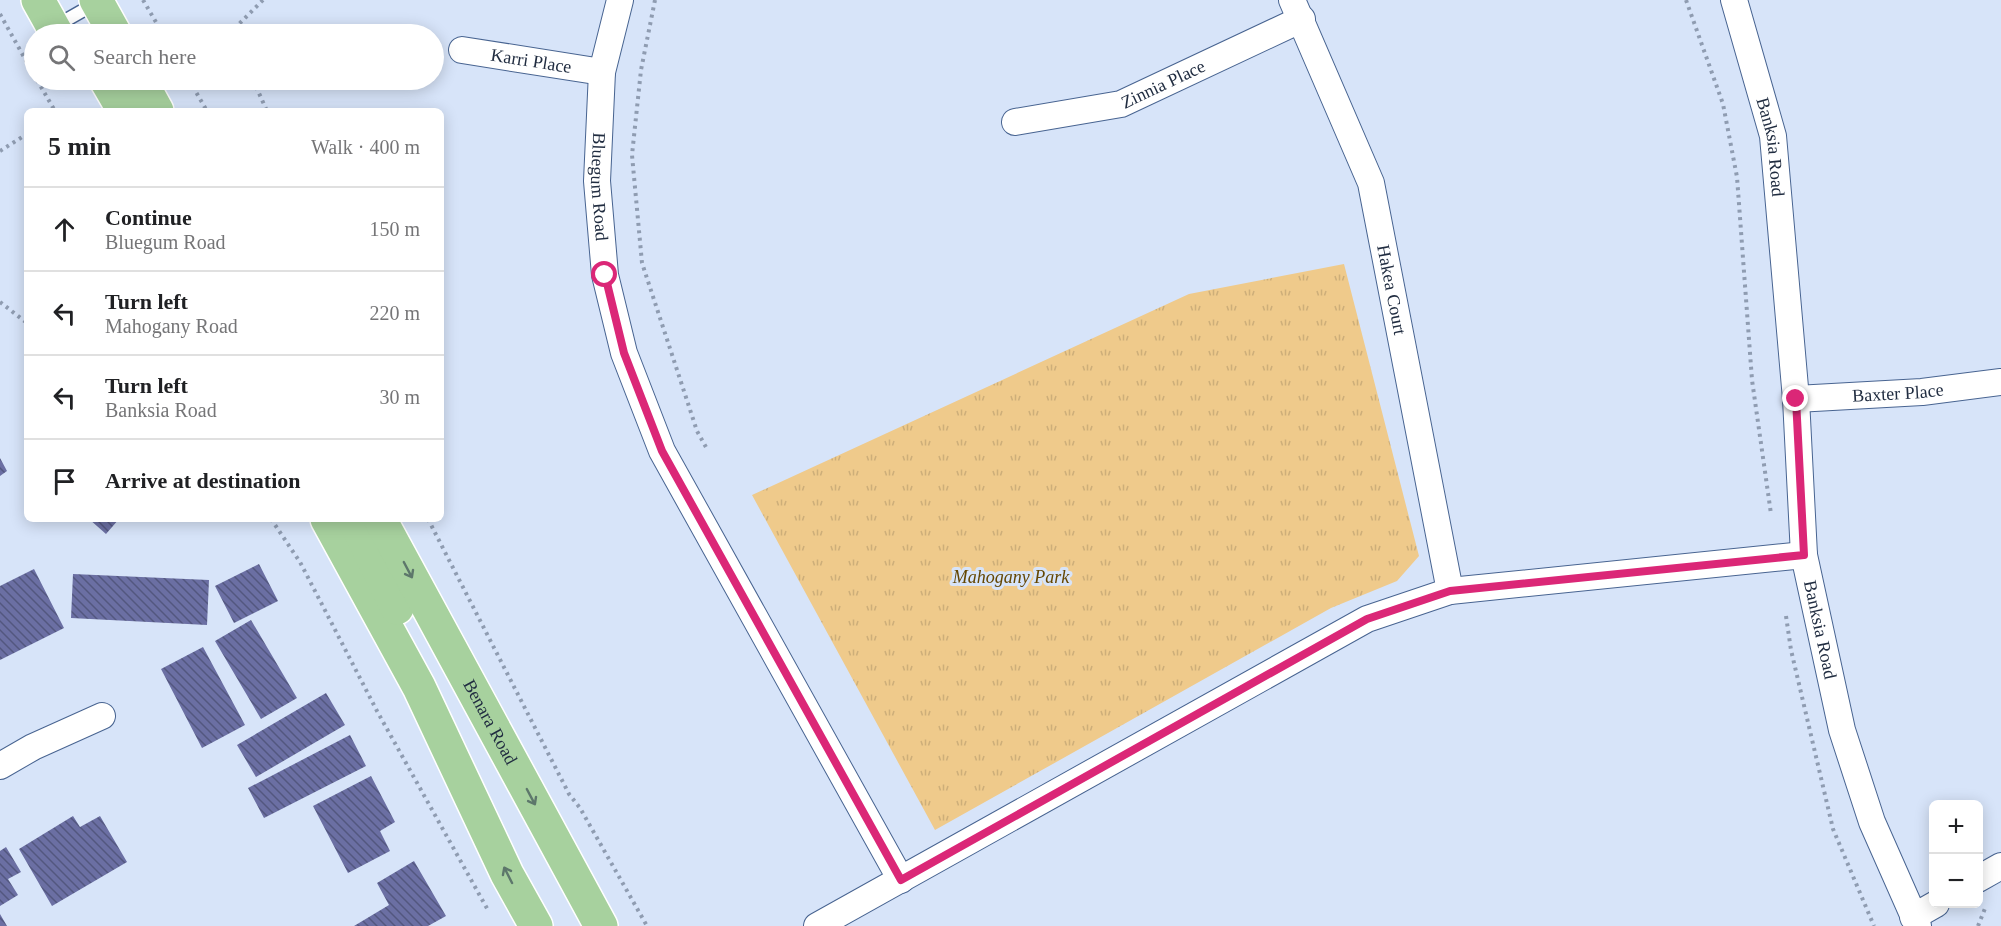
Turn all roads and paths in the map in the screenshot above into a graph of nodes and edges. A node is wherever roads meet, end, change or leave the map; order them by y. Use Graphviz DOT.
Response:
graph roads {
  1 [pos="143,0"];
  2 [pos="263,0"];
  3 [pos="620,0"];
  4 [pos="655,0"];
  5 [pos="1734,0"];
  6 [pos="98,1"];
  7 [pos="1297,9"];
  8 [pos="0,14"];
  9 [pos="49,21"];
  10 [pos="88,24"];
  11 [pos="110,24"];
  12 [pos="157,24"];
  13 [pos="239,24"];
  14 [pos="462,50"];
  15 [pos="24,57"];
  16 [pos="602,72"];
  17 [pos="43,90"];
  18 [pos="88,90"];
  19 [pos="112,90"];
  20 [pos="145,90"];
  21 [pos="195,90"];
  22 [pos="258,90"];
  23 [pos="53,108"];
  24 [pos="98,108"];
  25 [pos="122,108"];
  26 [pos="155,108"];
  27 [pos="205,108"];
  28 [pos="266,108"];
  29 [pos="1015,122"];
  30 [pos="24,136"];
  31 [pos="0,151"];
  32 [pos="0,302"];
  33 [pos="24,321"];
  34 [pos="2001,382"];
  35 [pos="1796,399"];
  36 [pos="707,449"];
  37 [pos="273,522"];
  38 [pos="329,522"];
  39 [pos="356,522"];
  40 [pos="382,522"];
  41 [pos="430,522"];
  42 [pos="1804,555"];
  43 [pos="1450,591"];
  44 [pos="419,687"];
  45 [pos="102,717"];
  46 [pos="0,766"];
  47 [pos="2001,866"];
  48 [pos="1983,876"];
  49 [pos="901,880"];
  50 [pos="477,891"];
  51 [pos="1930,908"];
  52 [pos="1915,921"];
  53 [pos="536,926"];
  54 [pos="601,926"];
  55 [pos="647,926"];
  56 [pos="817,926"];
  1 -- 12 [label="path"];
  2 -- 13 [label="path"];
  3 -- 16 [label="street, Bluegum Road"];
  4 -- 36 [label="path"];
  5 -- 35 [label="street, Banksia Road"];
  6 -- 9 [label="lane"];
  6 -- 10 [label="main road"];
  6 -- 11 [label="main road"];
  7 -- 29 [label="street, Zinnia Place"];
  7 -- 43 [label="street, Hakea Court"];
  8 -- 15 [label="path"];
  14 -- 16 [label="street, Karri Place"];
  16 -- 49 [label="street, Bluegum Road"];
  17 -- 23 [label="path"];
  18 -- 24 [label="main road"];
  19 -- 25 [label="main road"];
  20 -- 26 [label="main road"];
  21 -- 27 [label="path"];
  22 -- 28 [label="path"];
  30 -- 31 [label="path"];
  32 -- 33 [label="path"];
  34 -- 35 [label="street, Baxter Place"];
  35 -- 42 [label="street, Banksia Road"];
  37 -- 50 [label="path"];
  38 -- 44 [label="main road"];
  39 -- 44 [label="main road"];
  40 -- 54 [label="main road, Benara Road, one-way"];
  41 -- 55 [label="path"];
  42 -- 43 [label="street"];
  42 -- 52 [label="street, Banksia Road"];
  43 -- 49 [label="street"];
  53 -- 44 [label="main road, one-way"];
  45 -- 46 [label="street"];
  47 -- 48 [label="street"];
  49 -- 56 [label="street"];
  51 -- 52 [label="street"];
}
